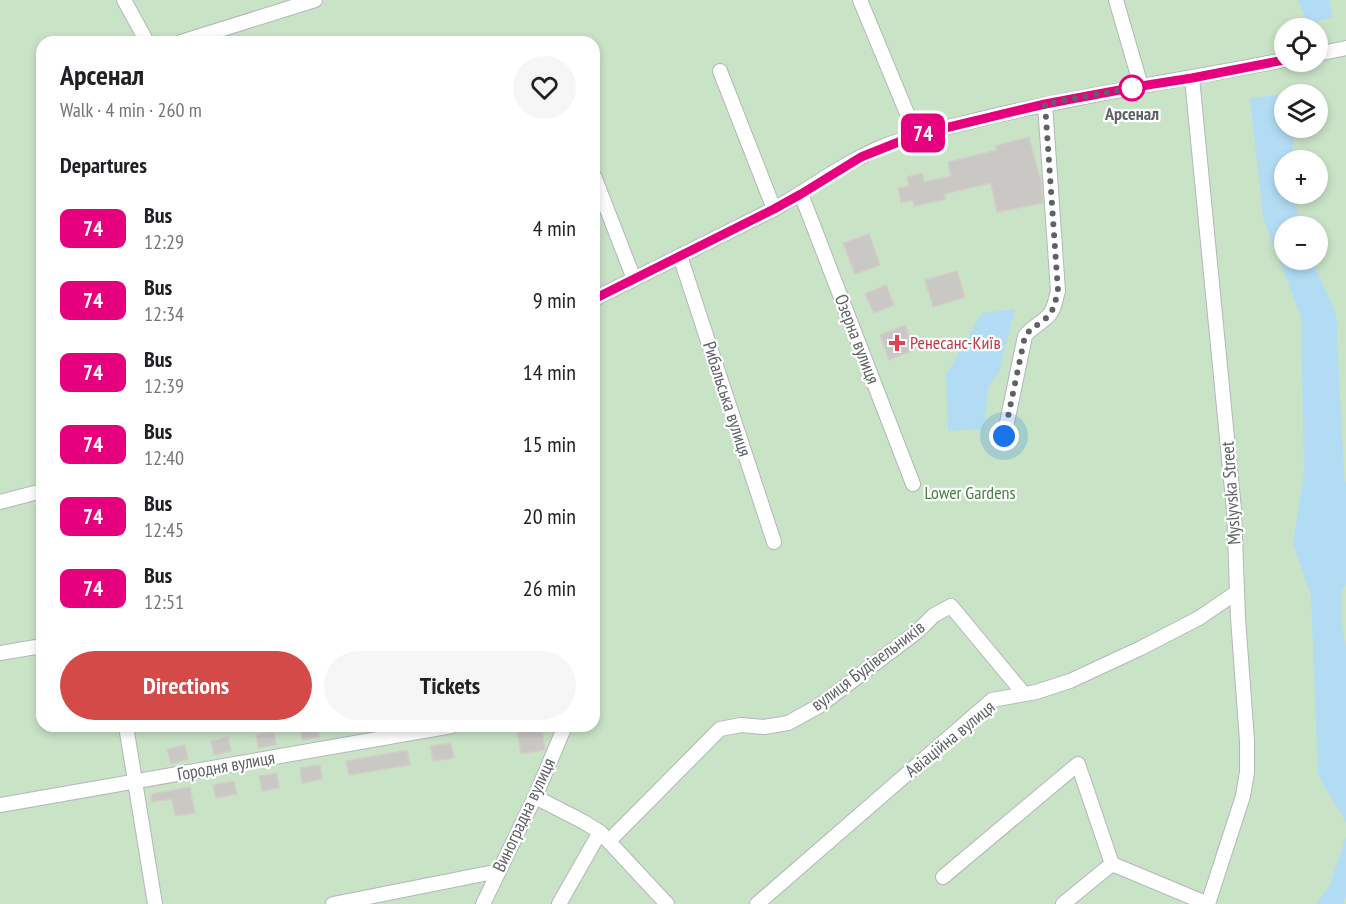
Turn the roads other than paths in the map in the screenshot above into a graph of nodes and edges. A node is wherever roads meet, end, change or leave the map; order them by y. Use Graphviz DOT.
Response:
graph roads {
  1 [pos="124,0"];
  2 [pos="315,0"];
  3 [pos="860,0"];
  4 [pos="1116,0"];
  5 [pos="144,36"];
  6 [pos="200,36"];
  7 [pos="1346,50"];
  8 [pos="1328,52"];
  9 [pos="1274,62"];
  10 [pos="720,71"];
  11 [pos="1192,78"];
  12 [pos="1141,86"];
  13 [pos="1045,104"];
  14 [pos="916,135"];
  15 [pos="600,191"];
  16 [pos="801,194"];
  17 [pos="774,209"];
  18 [pos="680,256"];
  19 [pos="634,279"];
  20 [pos="600,296"];
  21 [pos="1004,436"];
  22 [pos="913,484"];
  23 [pos="36,493"];
  24 [pos="0,502"];
  25 [pos="774,542"];
  26 [pos="1237,592"];
  27 [pos="36,647"];
  28 [pos="0,653"];
  29 [pos="1024,694"];
  30 [pos="127,732"];
  31 [pos="418,732"];
  32 [pos="562,732"];
  33 [pos="135,782"];
  34 [pos="535,797"];
  35 [pos="0,805"];
  36 [pos="604,837"];
  37 [pos="1112,864"];
  38 [pos="489,873"];
  39 [pos="943,878"];
  40 [pos="154,904"];
  41 [pos="333,904"];
  42 [pos="483,904"];
  43 [pos="559,904"];
  44 [pos="667,904"];
  45 [pos="757,904"];
  46 [pos="1063,904"];
  47 [pos="1208,904"];
  1 -- 5 [label="street"];
  2 -- 6 [label="street"];
  3 -- 14 [label="street"];
  4 -- 12 [label="street"];
  7 -- 8 [label="street"];
  9 -- 11 [label="street"];
  10 -- 17 [label="street"];
  11 -- 12 [label="street"];
  11 -- 26 [label="street, Myslyvska Street"];
  12 -- 13 [label="street"];
  13 -- 14 [label="street"];
  13 -- 21 [label="street"];
  14 -- 16 [label="street"];
  15 -- 19 [label="street"];
  16 -- 17 [label="street"];
  16 -- 22 [label="street, Озерна вулиця"];
  17 -- 18 [label="street"];
  18 -- 19 [label="street"];
  18 -- 25 [label="street, Рибальська вулиця"];
  19 -- 20 [label="street"];
  23 -- 24 [label="street"];
  26 -- 29 [label="street, Авіаційна вулиця"];
  26 -- 47 [label="street, Myslyvska Street"];
  27 -- 28 [label="street"];
  29 -- 36 [label="street, вулиця Будівельників"];
  29 -- 45 [label="street, Авіаційна вулиця"];
  30 -- 33 [label="street"];
  31 -- 33 [label="street, Городня вулиця"];
  32 -- 34 [label="street, Виноградна вулиця"];
  33 -- 35 [label="street, Городня вулиця"];
  33 -- 40 [label="street"];
  34 -- 36 [label="street"];
  34 -- 42 [label="street, Виноградна вулиця"];
  36 -- 43 [label="street"];
  36 -- 44 [label="street"];
  37 -- 39 [label="street"];
  37 -- 46 [label="street"];
  37 -- 47 [label="street"];
  38 -- 41 [label="street"];
}
